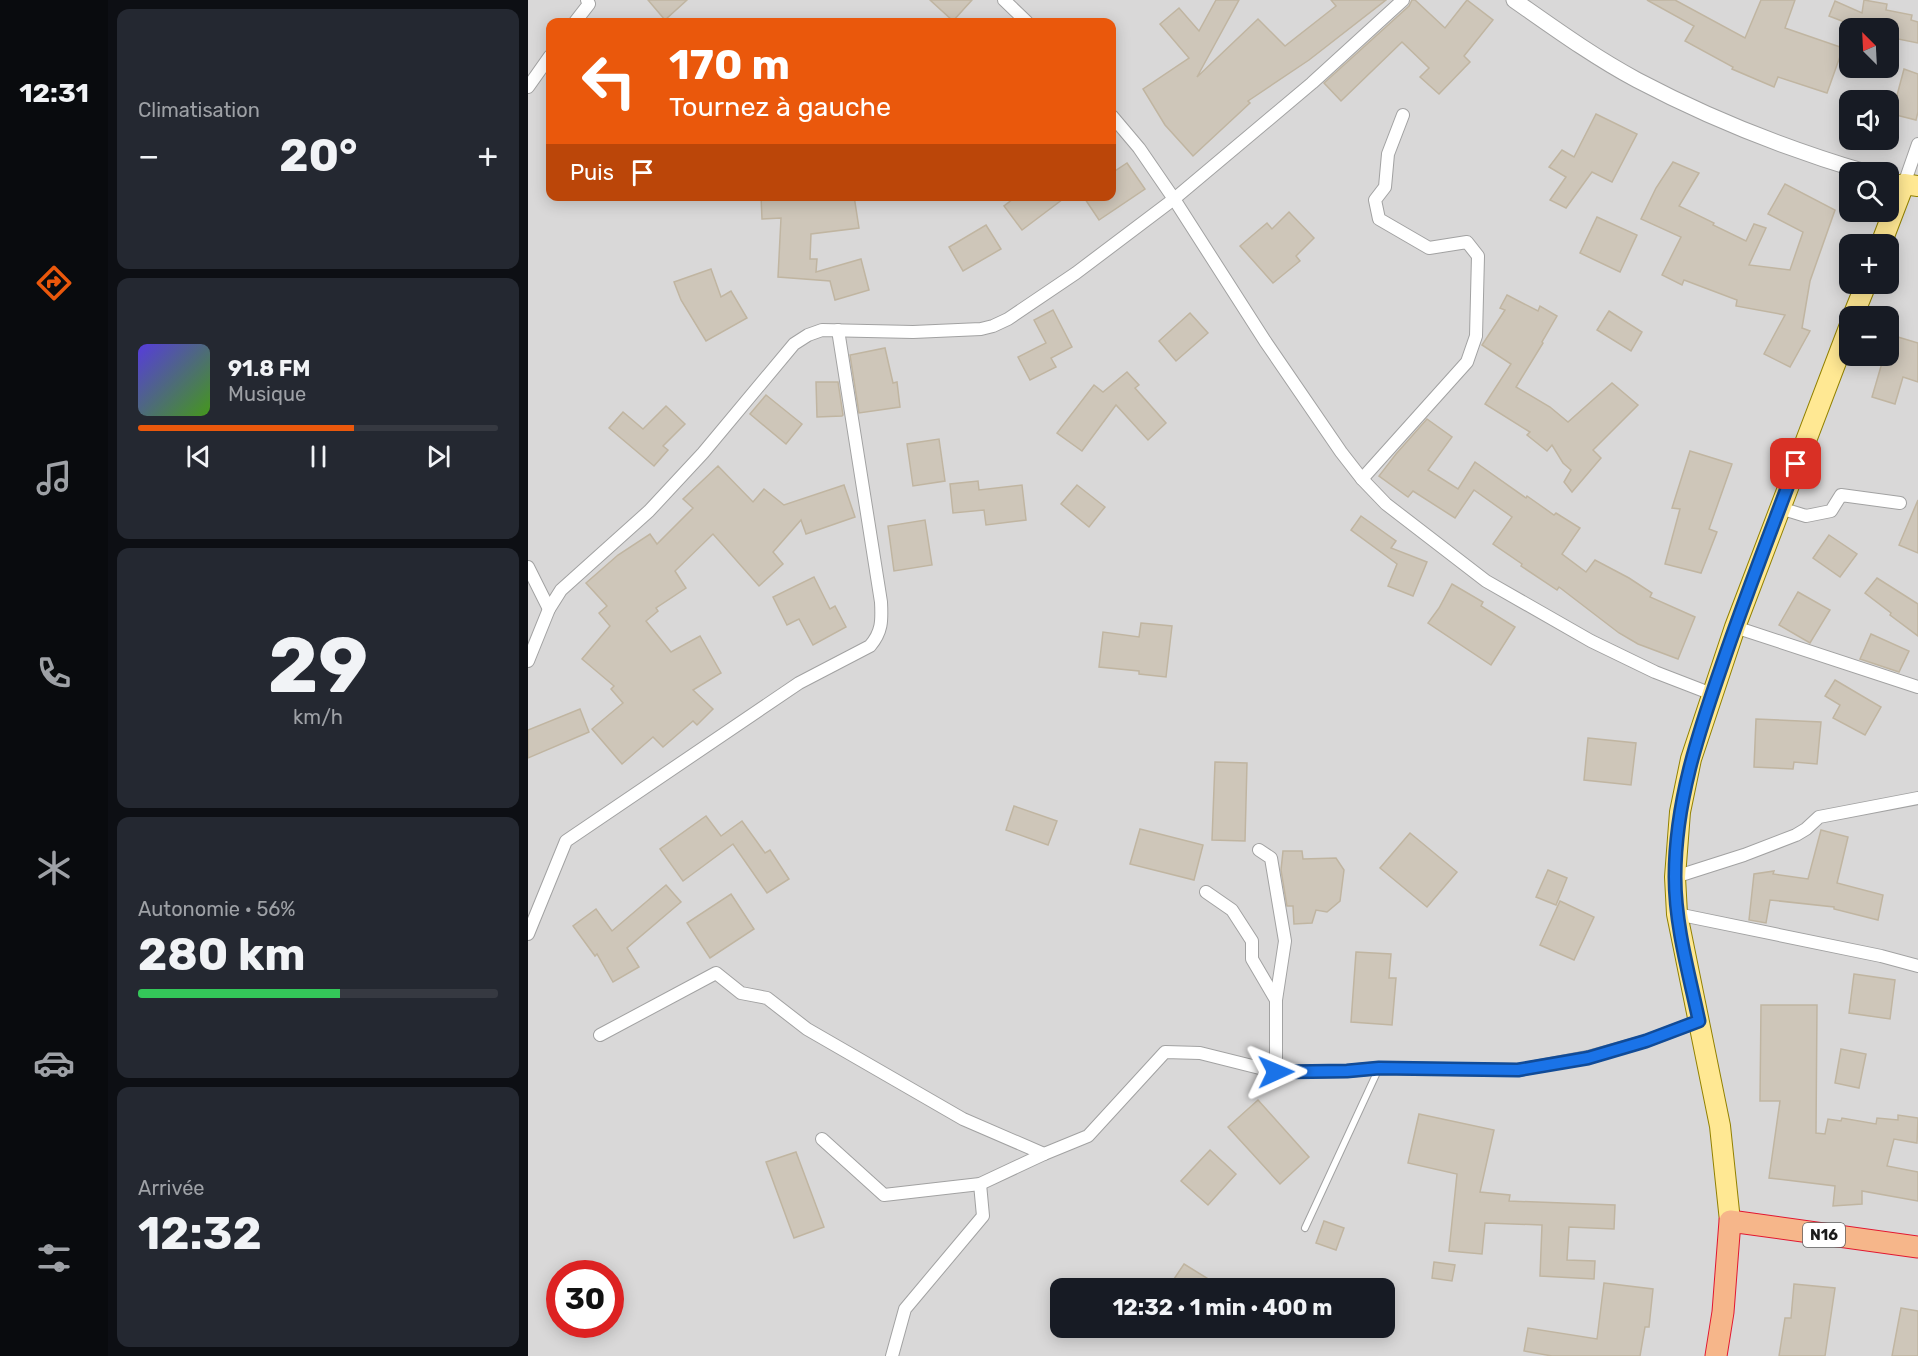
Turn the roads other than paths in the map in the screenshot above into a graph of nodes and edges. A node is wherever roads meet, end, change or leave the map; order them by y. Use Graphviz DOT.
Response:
graph roads {
  1 [pos="587,0"];
  2 [pos="1004,0"];
  3 [pos="1403,0"];
  4 [pos="1515,0"];
  5 [pos="578,18"];
  6 [pos="1023,18"];
  7 [pos="546,62"];
  8 [pos="528,87"];
  9 [pos="1403,115"];
  10 [pos="1116,121"];
  11 [pos="1918,144"];
  12 [pos="1839,165"];
  13 [pos="1904,183"];
  14 [pos="1174,198"];
  15 [pos="1885,234"];
  16 [pos="838,330"];
  17 [pos="1839,354"];
  18 [pos="1362,479"];
  19 [pos="1899,503"];
  20 [pos="1780,508"];
  21 [pos="528,567"];
  22 [pos="549,609"];
  23 [pos="1735,627"];
  24 [pos="528,661"];
  25 [pos="1918,687"];
  26 [pos="1712,694"];
  27 [pos="1918,798"];
  28 [pos="1259,850"];
  29 [pos="1675,877"];
  30 [pos="1206,892"];
  31 [pos="1677,914"];
  32 [pos="528,934"];
  33 [pos="1918,966"];
  34 [pos="1276,1000"];
  35 [pos="1699,1021"];
  36 [pos="600,1035"];
  37 [pos="1379,1068"];
  38 [pos="1276,1072"];
  39 [pos="822,1138"];
  40 [pos="1044,1154"];
  41 [pos="980,1184"];
  42 [pos="1730,1221"];
  43 [pos="1305,1228"];
  44 [pos="1918,1247"];
  45 [pos="892,1356"];
  46 [pos="1716,1356"];
  1 -- 5 [label="street"];
  2 -- 6 [label="street"];
  3 -- 14 [label="street"];
  4 -- 12 [label="street"];
  7 -- 8 [label="street"];
  9 -- 18 [label="street"];
  10 -- 14 [label="street"];
  11 -- 13 [label="street"];
  13 -- 15 [label="main road"];
  14 -- 16 [label="street"];
  14 -- 18 [label="street"];
  16 -- 22 [label="street"];
  16 -- 32 [label="street"];
  17 -- 20 [label="main road"];
  18 -- 26 [label="street"];
  19 -- 20 [label="street"];
  20 -- 23 [label="main road"];
  21 -- 22 [label="street"];
  22 -- 24 [label="street"];
  23 -- 25 [label="street"];
  23 -- 26 [label="main road"];
  26 -- 29 [label="main road"];
  27 -- 29 [label="street"];
  28 -- 34 [label="street"];
  29 -- 31 [label="main road"];
  30 -- 34 [label="street"];
  31 -- 33 [label="street"];
  31 -- 35 [label="main road"];
  34 -- 38 [label="street"];
  35 -- 37 [label="street"];
  35 -- 42 [label="main road"];
  36 -- 40 [label="street"];
  37 -- 38 [label="street"];
  37 -- 43 [label="lane"];
  38 -- 40 [label="street"];
  39 -- 41 [label="street"];
  40 -- 41 [label="street"];
  41 -- 45 [label="street"];
  42 -- 44 [label="highway, N16"];
  42 -- 46 [label="highway"];
}
